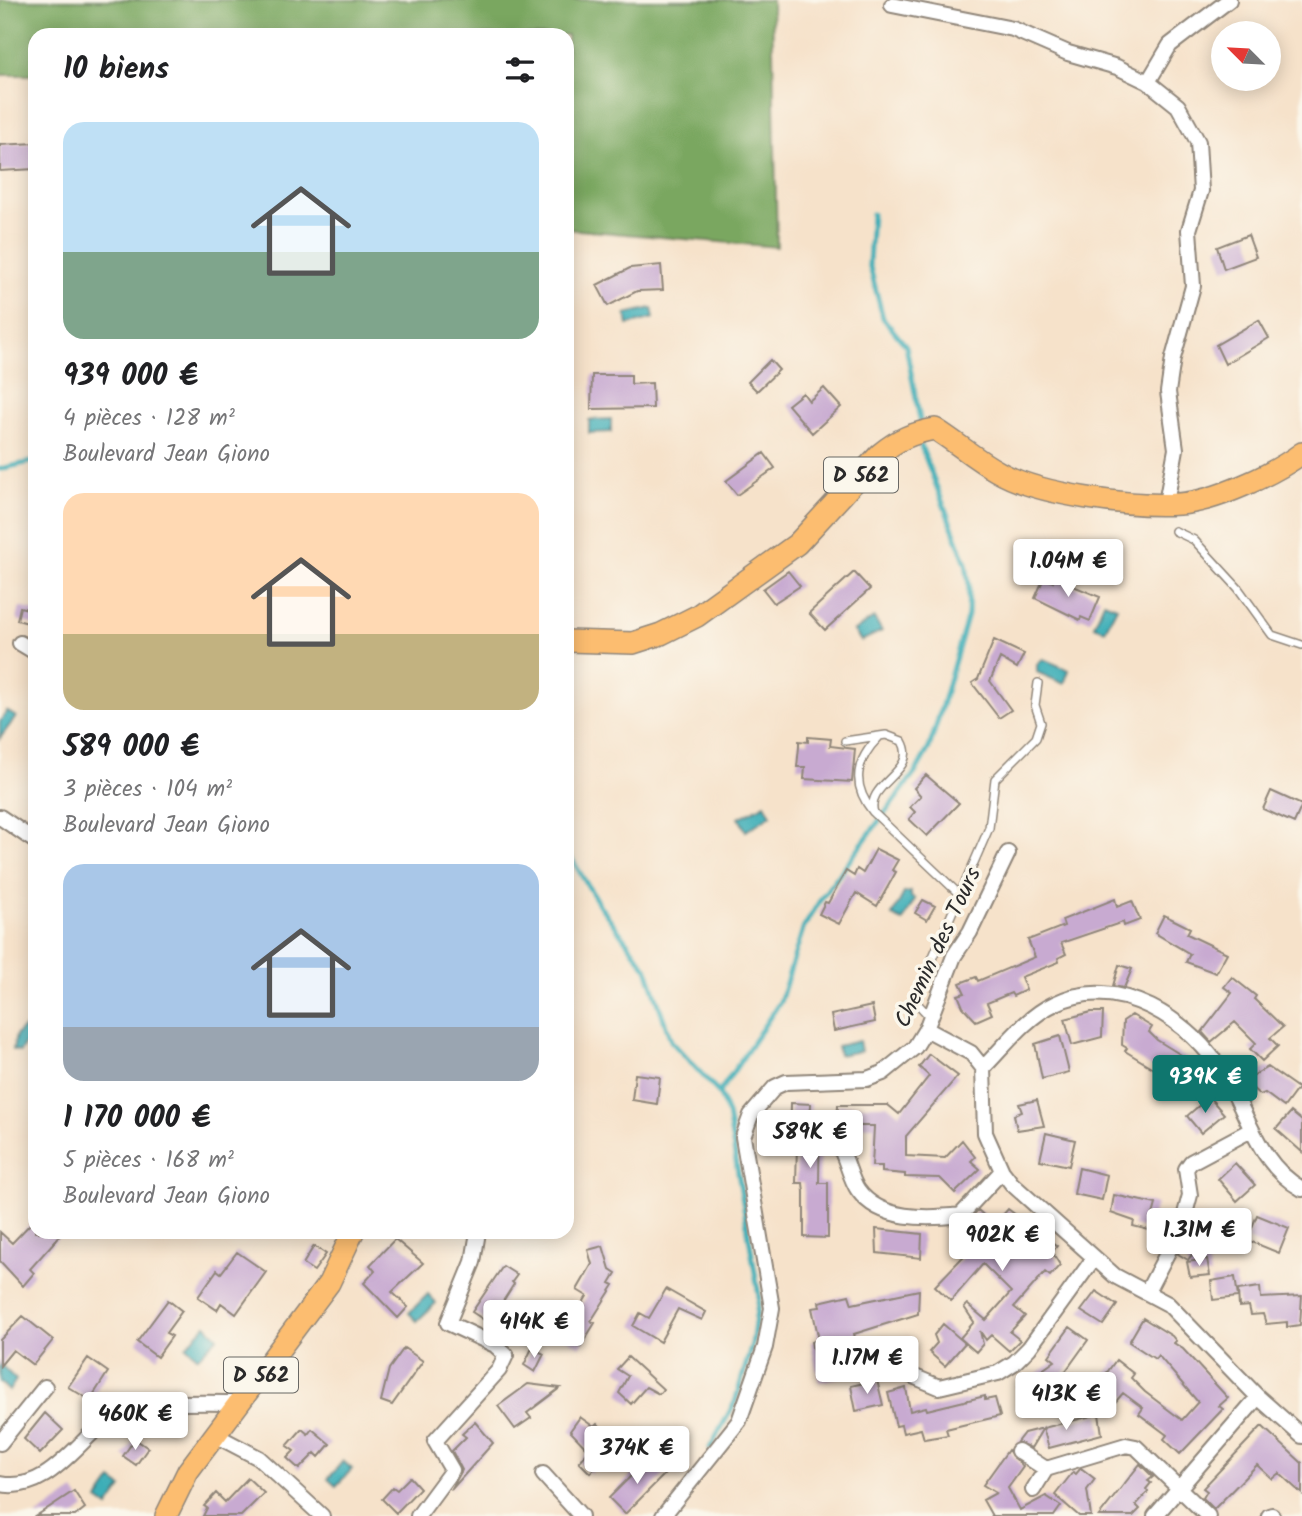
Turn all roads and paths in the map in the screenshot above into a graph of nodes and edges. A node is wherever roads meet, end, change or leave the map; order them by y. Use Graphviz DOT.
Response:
graph roads {
  1 [pos="1229,0"];
  2 [pos="892,5"];
  3 [pos="1148,82"];
  4 [pos="1302,453"];
  5 [pos="1166,503"];
  6 [pos="1175,531"];
  7 [pos="574,640"];
  8 [pos="20,643"];
  9 [pos="1302,645"];
  10 [pos="28,648"];
  11 [pos="1038,683"];
  12 [pos="879,736"];
  13 [pos="845,741"];
  14 [pos="874,813"];
  15 [pos="0,817"];
  16 [pos="28,836"];
  17 [pos="1008,853"];
  18 [pos="958,893"];
  19 [pos="928,1023"];
  20 [pos="982,1069"];
  21 [pos="1251,1130"];
  22 [pos="843,1154"];
  23 [pos="1002,1171"];
  24 [pos="1302,1189"];
  25 [pos="350,1239"];
  26 [pos="477,1239"];
  27 [pos="1094,1258"];
  28 [pos="1147,1292"];
  29 [pos="860,1354"];
  30 [pos="45,1387"];
  31 [pos="1258,1397"];
  32 [pos="240,1403"];
  33 [pos="217,1436"];
  34 [pos="1302,1436"];
  35 [pos="0,1443"];
  36 [pos="1018,1451"];
  37 [pos="1046,1469"];
  38 [pos="543,1474"];
  39 [pos="0,1484"];
  40 [pos="1180,1488"];
  41 [pos="1033,1490"];
  42 [pos="166,1516"];
  43 [pos="322,1516"];
  44 [pos="418,1516"];
  45 [pos="581,1516"];
  46 [pos="663,1516"];
  47 [pos="1155,1516"];
  48 [pos="1208,1516"];
  1 -- 3 [label="street"];
  2 -- 3 [label="street"];
  3 -- 5 [label="street"];
  4 -- 5 [label="main road, D 562"];
  5 -- 7 [label="main road, D 562"];
  6 -- 9 [label="lane"];
  8 -- 10 [label="street"];
  11 -- 18 [label="lane"];
  12 -- 13 [label="lane"];
  12 -- 14 [label="lane"];
  12 -- 14 [label="lane"];
  14 -- 18 [label="lane"];
  15 -- 16 [label="street"];
  17 -- 19 [label="street, Chemin des Tours"];
  18 -- 19 [label="lane"];
  19 -- 20 [label="street"];
  19 -- 46 [label="street, Chemin des Tours"];
  20 -- 21 [label="street"];
  20 -- 23 [label="street"];
  21 -- 24 [label="street"];
  21 -- 28 [label="street"];
  22 -- 23 [label="street"];
  23 -- 27 [label="street"];
  25 -- 32 [label="main road, D 562"];
  26 -- 44 [label="street"];
  27 -- 28 [label="street"];
  27 -- 29 [label="street"];
  28 -- 31 [label="street"];
  30 -- 35 [label="street"];
  31 -- 34 [label="street"];
  31 -- 40 [label="street"];
  32 -- 33 [label="main road, D 562"];
  32 -- 39 [label="street"];
  33 -- 42 [label="main road, D 562"];
  33 -- 43 [label="street"];
  36 -- 37 [label="street"];
  37 -- 40 [label="street"];
  37 -- 41 [label="street"];
  38 -- 45 [label="street"];
  40 -- 47 [label="street"];
  40 -- 48 [label="street"];
}
